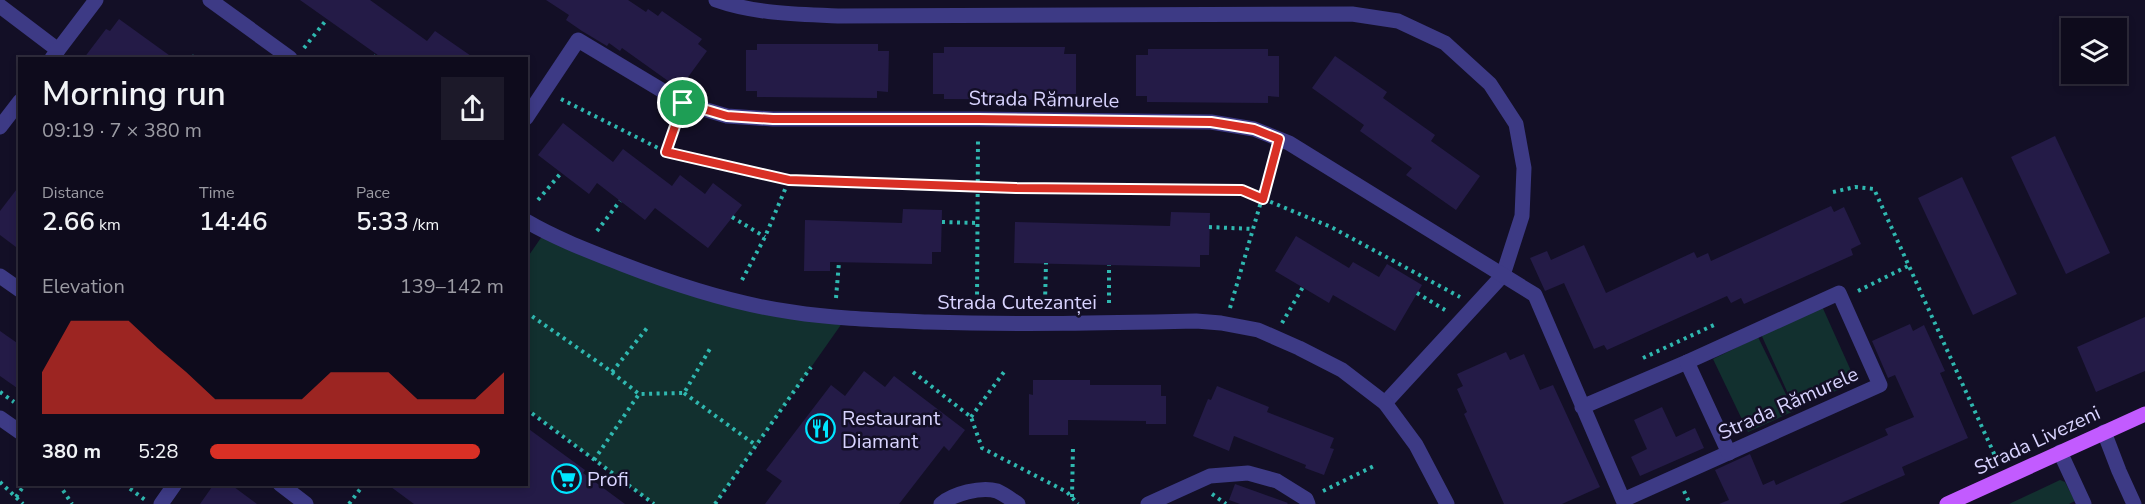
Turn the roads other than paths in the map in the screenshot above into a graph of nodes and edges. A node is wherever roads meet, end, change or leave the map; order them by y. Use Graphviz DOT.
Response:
graph roads {
  1 [pos="96,0"];
  2 [pos="210,0"];
  3 [pos="716,0"];
  4 [pos="0,6"];
  5 [pos="1276,7"];
  6 [pos="55,54"];
  7 [pos="289,57"];
  8 [pos="18,104"];
  9 [pos="528,115"];
  10 [pos="0,127"];
  11 [pos="528,222"];
  12 [pos="1503,275"];
  13 [pos="0,276"];
  14 [pos="18,289"];
  15 [pos="1688,362"];
  16 [pos="1385,403"];
  17 [pos="1582,407"];
  18 [pos="2145,414"];
  19 [pos="0,418"];
  20 [pos="18,431"];
  21 [pos="2104,432"];
  22 [pos="2060,452"];
  23 [pos="1729,453"];
  24 [pos="174,486"];
  25 [pos="281,486"];
  26 [pos="1311,500"];
  27 [pos="298,502"];
  28 [pos="161,504"];
  29 [pos="940,504"];
  30 [pos="1018,504"];
  31 [pos="1148,504"];
  32 [pos="1447,504"];
  33 [pos="1947,504"];
  34 [pos="2084,504"];
  35 [pos="2134,504"];
  1 -- 6 [label="street"];
  2 -- 7 [label="street"];
  3 -- 5 [label="street"];
  4 -- 6 [label="street"];
  5 -- 12 [label="street"];
  8 -- 10 [label="street"];
  9 -- 12 [label="street, Strada Rămurele"];
  11 -- 16 [label="street, Strada Cutezanței"];
  12 -- 16 [label="street"];
  12 -- 17 [label="street, Strada Rămurele"];
  13 -- 14 [label="street"];
  15 -- 17 [label="street"];
  15 -- 23 [label="street"];
  15 -- 23 [label="street, Strada Rămurele"];
  16 -- 32 [label="street, Strada Cutezanței"];
  17 -- 23 [label="street, Strada Rămurele"];
  18 -- 21 [label="main road, Strada Livezeni"];
  19 -- 20 [label="street"];
  21 -- 22 [label="main road, Strada Livezeni"];
  21 -- 35 [label="street"];
  22 -- 33 [label="main road, Strada Livezeni"];
  22 -- 34 [label="street"];
  24 -- 28 [label="street"];
  25 -- 27 [label="street"];
  26 -- 31 [label="street"];
  29 -- 30 [label="street"];
}
